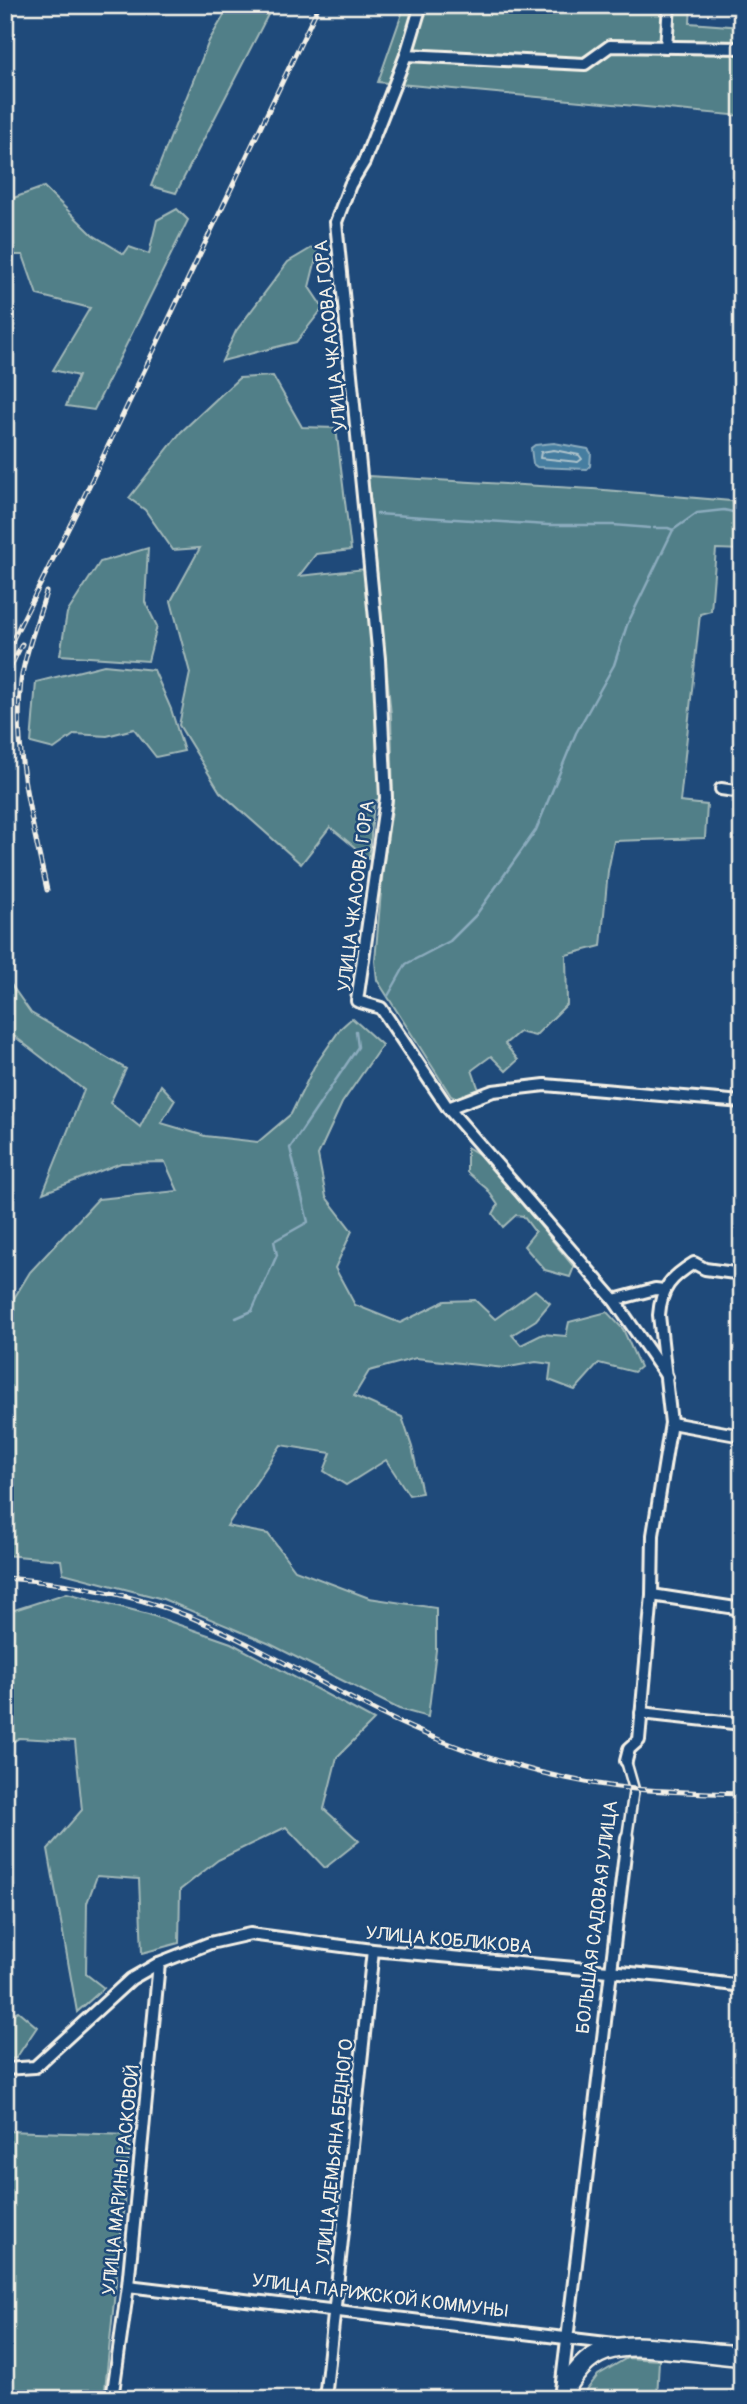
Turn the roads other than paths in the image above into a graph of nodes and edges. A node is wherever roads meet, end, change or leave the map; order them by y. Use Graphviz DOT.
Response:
graph roads {
  1 [pos="421,5"];
  2 [pos="669,5"];
  3 [pos="666,47"];
  4 [pos="742,48"];
  5 [pos="406,55"];
  6 [pos="721,789"];
  7 [pos="742,792"];
  8 [pos="742,1102"];
  9 [pos="448,1108"];
  10 [pos="742,1273"];
  11 [pos="664,1290"];
  12 [pos="614,1300"];
  13 [pos="667,1377"];
  14 [pos="671,1423"];
  15 [pos="742,1436"];
  16 [pos="652,1595"];
  17 [pos="742,1609"];
  18 [pos="642,1713"];
  19 [pos="742,1724"];
  20 [pos="626,1761"];
  21 [pos="628,1837"];
  22 [pos="373,1950"];
  23 [pos="159,1964"];
  24 [pos="610,1972"];
  25 [pos="742,1986"];
  26 [pos="5,2069"];
  27 [pos="128,2286"];
  28 [pos="335,2310"];
  29 [pos="567,2339"];
  30 [pos="626,2345"];
  31 [pos="742,2357"];
  32 [pos="586,2362"];
  33 [pos="113,2399"];
  34 [pos="325,2399"];
  35 [pos="560,2399"];
  1 -- 5 [label="street"];
  2 -- 3 [label="street"];
  3 -- 4 [label="street"];
  3 -- 5 [label="street"];
  5 -- 9 [label="street, УЛИЦА ЧКАСОВА ГОРА"];
  6 -- 7 [label="street"];
  8 -- 9 [label="street"];
  9 -- 12 [label="street, УЛИЦА ЧКАСОВА ГОРА"];
  10 -- 11 [label="street"];
  11 -- 12 [label="street"];
  11 -- 13 [label="street, БОЛЬШАЯ САДОВАЯ УЛИЦА"];
  12 -- 13 [label="street, УЛИЦА ЧКАСОВА ГОРА"];
  13 -- 14 [label="street, БОЛЬШАЯ САДОВАЯ УЛИЦА"];
  14 -- 15 [label="street"];
  14 -- 16 [label="street, БОЛЬШАЯ САДОВАЯ УЛИЦА"];
  16 -- 17 [label="street"];
  16 -- 18 [label="street, БОЛЬШАЯ САДОВАЯ УЛИЦА"];
  18 -- 19 [label="street"];
  18 -- 20 [label="street, БОЛЬШАЯ САДОВАЯ УЛИЦА"];
  20 -- 21 [label="street, БОЛЬШАЯ САДОВАЯ УЛИЦА"];
  21 -- 24 [label="street, БОЛЬШАЯ САДОВАЯ УЛИЦА"];
  22 -- 23 [label="street, УЛИЦА КОБЛИКОВА"];
  22 -- 24 [label="street, УЛИЦА КОБЛИКОВА"];
  22 -- 28 [label="street, УЛИЦА ДЕМЬЯНА БЕДНОГО"];
  23 -- 26 [label="street, УЛИЦА КОБЛИКОВА"];
  23 -- 27 [label="street, УЛИЦА МАРИНЫ РАСКОВОЙ"];
  24 -- 25 [label="street, УЛИЦА КОБЛИКОВА"];
  24 -- 29 [label="street, БОЛЬШАЯ САДОВАЯ УЛИЦА"];
  27 -- 28 [label="street, УЛИЦА ПАРИЖСКОЙ КОММУНЫ"];
  27 -- 33 [label="street, УЛИЦА МАРИНЫ РАСКОВОЙ"];
  28 -- 29 [label="street, УЛИЦА ПАРИЖСКОЙ КОММУНЫ"];
  28 -- 34 [label="street, УЛИЦА ДЕМЬЯНА БЕДНОГО"];
  29 -- 30 [label="street, УЛИЦА ПАРИЖСКОЙ КОММУНЫ"];
  29 -- 35 [label="street, БОЛЬШАЯ САДОВАЯ УЛИЦА"];
  30 -- 31 [label="highway, УЛИЦА ПАРИЖСКОЙ КОММУНЫ"];
  30 -- 32 [label="highway, УЛИЦА ПАРИЖСКОЙ КОММУНЫ"];
  32 -- 35 [label="highway, БОЛЬШАЯ САДОВАЯ УЛИЦА"];
}
